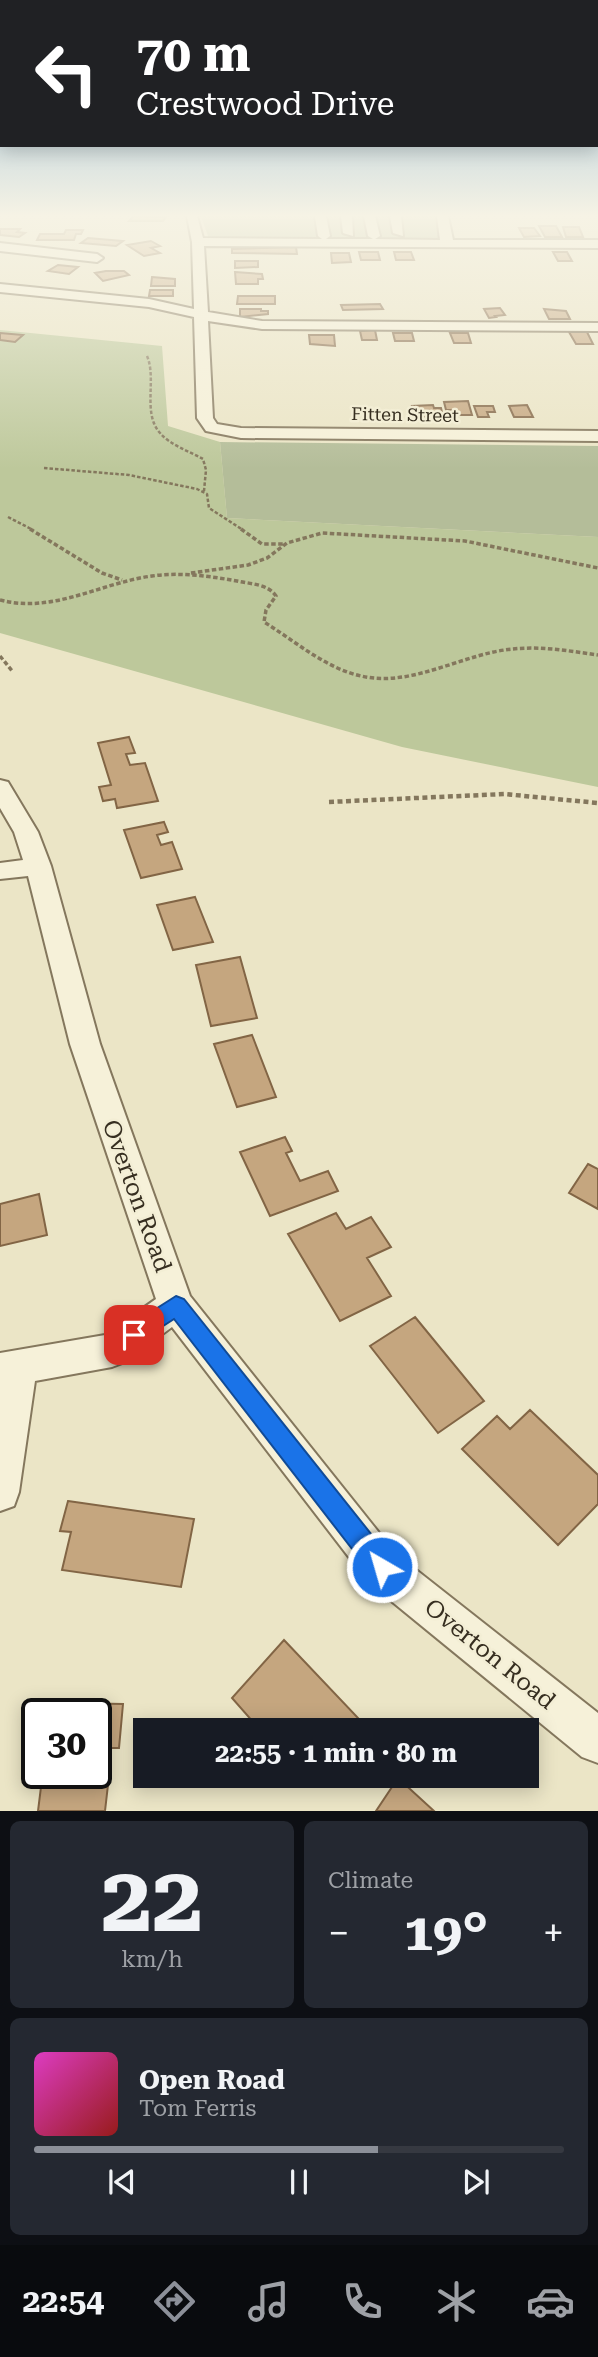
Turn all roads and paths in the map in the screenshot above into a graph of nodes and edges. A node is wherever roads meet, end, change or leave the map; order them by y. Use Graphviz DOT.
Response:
graph roads {
  1 [pos="123,301"];
  2 [pos="201,301"];
  3 [pos="202,316"];
  4 [pos="598,327"];
  5 [pos="147,356"];
  6 [pos="598,436"];
  7 [pos="44,468"];
  8 [pos="204,491"];
  9 [pos="8,517"];
  10 [pos="287,543"];
  11 [pos="260,544"];
  12 [pos="262,560"];
  13 [pos="598,568"];
  14 [pos="174,574"];
  15 [pos="123,581"];
  16 [pos="0,600"];
  17 [pos="598,655"];
  18 [pos="0,656"];
  19 [pos="13,672"];
  20 [pos="0,787"];
  21 [pos="329,802"];
  22 [pos="598,803"];
  23 [pos="38,866"];
  24 [pos="0,871"];
  25 [pos="176,1306"];
  26 [pos="9,1369"];
  27 [pos="0,1492"];
  28 [pos="598,1741"];
  1 -- 3 [label="street"];
  2 -- 3 [label="street"];
  3 -- 4 [label="street"];
  3 -- 6 [label="street, Fitten Street"];
  5 -- 8 [label="path"];
  7 -- 8 [label="path"];
  8 -- 11 [label="path"];
  9 -- 15 [label="path"];
  10 -- 11 [label="path"];
  10 -- 12 [label="path"];
  10 -- 13 [label="path"];
  11 -- 12 [label="path"];
  12 -- 14 [label="path"];
  14 -- 15 [label="path"];
  14 -- 17 [label="path"];
  15 -- 16 [label="path"];
  18 -- 19 [label="path"];
  20 -- 23 [label="street, Overton Road"];
  21 -- 22 [label="path"];
  23 -- 24 [label="street"];
  23 -- 25 [label="street, Overton Road"];
  25 -- 26 [label="street"];
  25 -- 28 [label="street, Overton Road"];
  26 -- 27 [label="street"];
}
